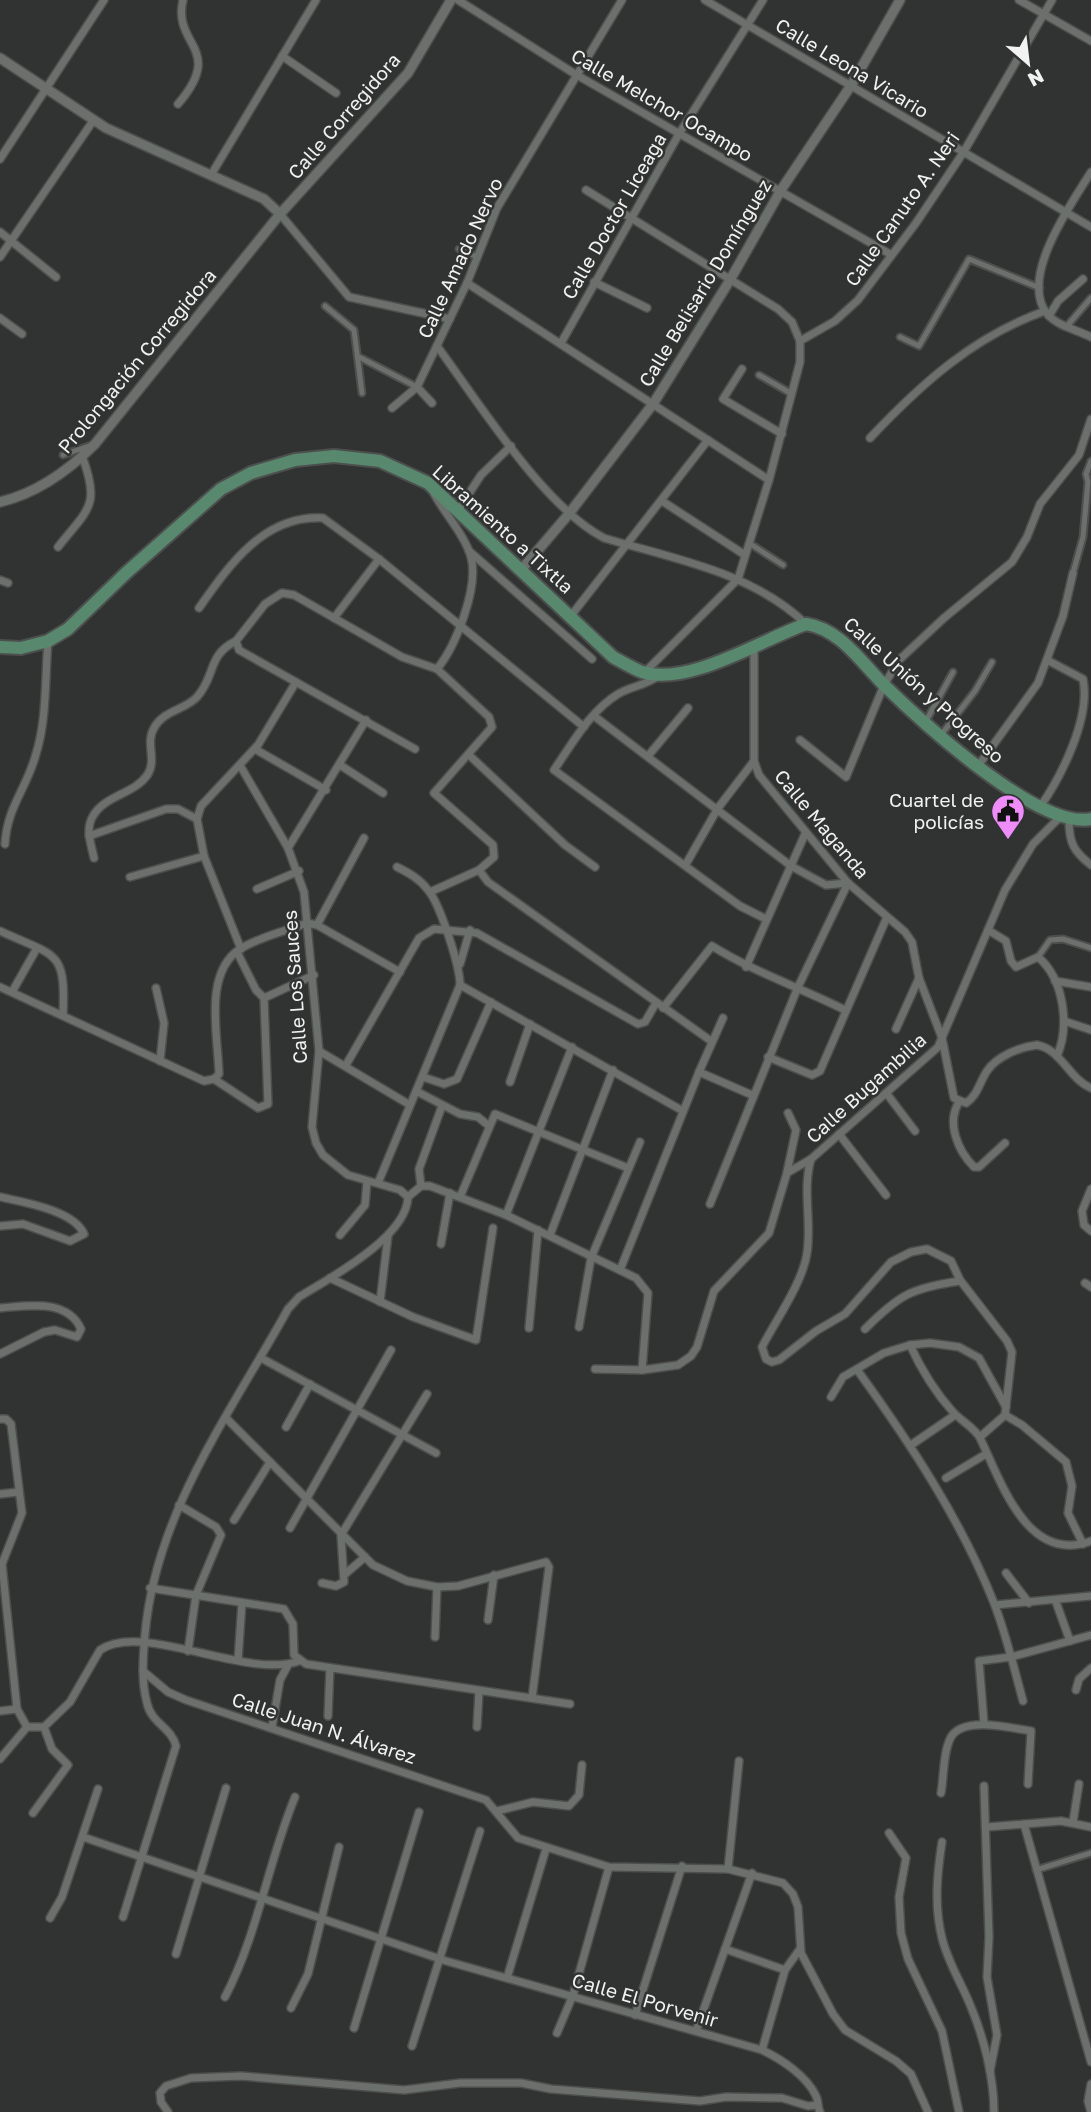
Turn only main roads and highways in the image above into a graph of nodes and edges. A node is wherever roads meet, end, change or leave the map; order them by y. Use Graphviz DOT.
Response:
graph roads {
  1 [pos="806,624"];
  2 [pos="0,647"];
  3 [pos="1091,819"];
  1 -- 2 [label="main road, Libramiento a Tixtla"];
  1 -- 3 [label="main road, Calle Unión y Progreso"];
}
